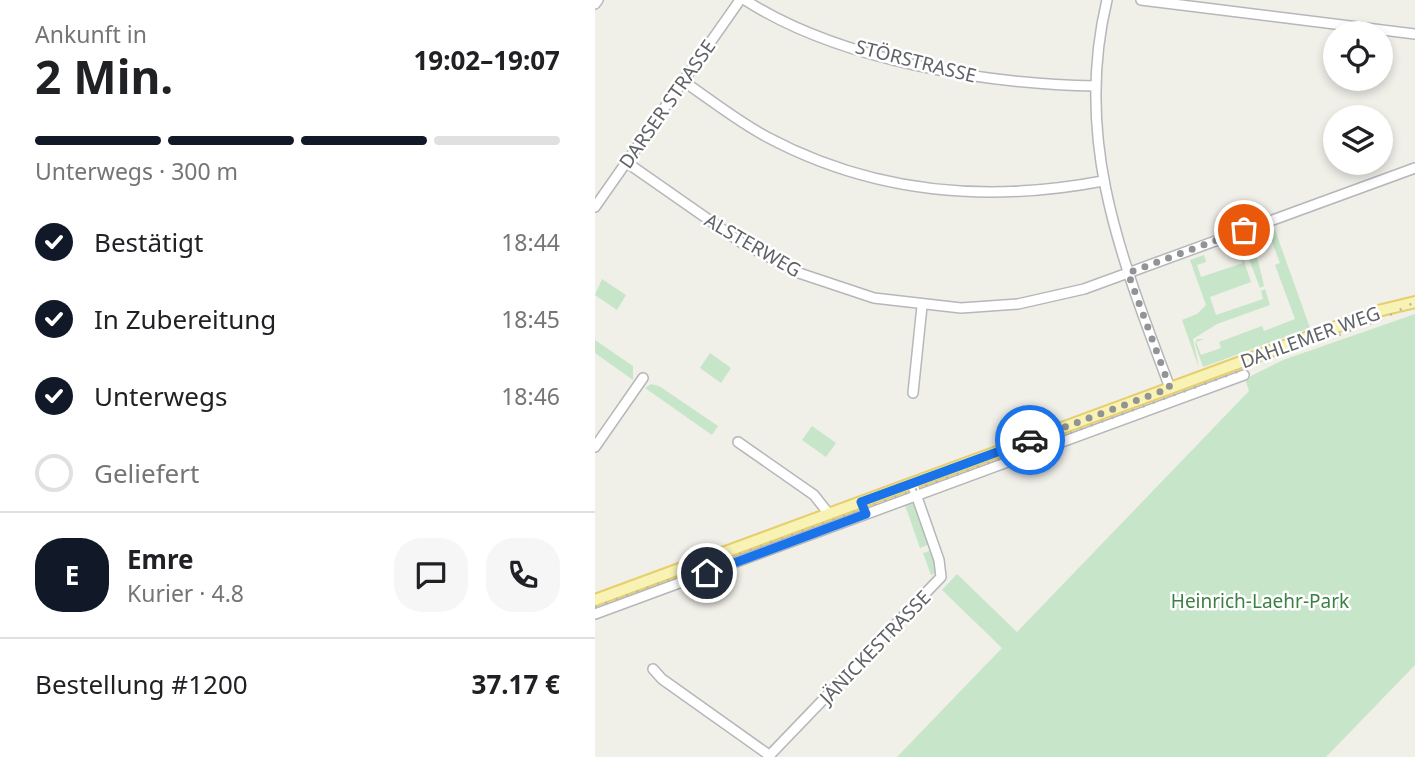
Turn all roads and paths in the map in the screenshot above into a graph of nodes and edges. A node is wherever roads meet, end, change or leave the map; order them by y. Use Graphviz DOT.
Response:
graph roads {
  1 [pos="742,0"];
  2 [pos="1108,0"];
  3 [pos="1141,0"];
  4 [pos="1415,34"];
  5 [pos="683,81"];
  6 [pos="1096,86"];
  7 [pos="626,162"];
  8 [pos="1415,168"];
  9 [pos="1103,181"];
  10 [pos="595,207"];
  11 [pos="1128,273"];
  12 [pos="1415,302"];
  13 [pos="922,306"];
  14 [pos="1206,375"];
  15 [pos="1244,375"];
  16 [pos="643,377"];
  17 [pos="1170,388"];
  18 [pos="1211,388"];
  19 [pos="913,393"];
  20 [pos="1149,396"];
  21 [pos="1154,409"];
  22 [pos="1085,420"];
  23 [pos="1089,433"];
  24 [pos="738,442"];
  25 [pos="1024,442"];
  26 [pos="595,447"];
  27 [pos="1011,447"];
  28 [pos="988,456"];
  29 [pos="1028,456"];
  30 [pos="1016,461"];
  31 [pos="964,464"];
  32 [pos="993,469"];
  33 [pos="947,470"];
  34 [pos="969,477"];
  35 [pos="912,483"];
  36 [pos="952,484"];
  37 [pos="916,496"];
  38 [pos="861,502"];
  39 [pos="829,514"];
  40 [pos="866,514"];
  41 [pos="717,555"];
  42 [pos="688,566"];
  43 [pos="722,568"];
  44 [pos="693,579"];
  45 [pos="610,594"];
  46 [pos="595,600"];
  47 [pos="615,607"];
  48 [pos="595,614"];
  49 [pos="653,669"];
  50 [pos="769,756"];
  1 -- 5 [label="street, DARSER STRASSE"];
  1 -- 6 [label="street, STÖRSTRASSE"];
  2 -- 6 [label="street"];
  3 -- 4 [label="street"];
  5 -- 7 [label="street, DARSER STRASSE"];
  5 -- 9 [label="street"];
  6 -- 9 [label="street"];
  7 -- 10 [label="street, DARSER STRASSE"];
  7 -- 13 [label="street, ALSTERWEG"];
  8 -- 11 [label="street, ALSTERWEG"];
  9 -- 11 [label="street"];
  11 -- 13 [label="street, ALSTERWEG"];
  11 -- 17 [label="street"];
  12 -- 14 [label="main road, DAHLEMER WEG"];
  13 -- 19 [label="street"];
  14 -- 17 [label="main road, DAHLEMER WEG"];
  14 -- 18 [label="street"];
  15 -- 18 [label="street, DAHLEMER WEG"];
  16 -- 26 [label="street"];
  17 -- 20 [label="main road, DAHLEMER WEG"];
  18 -- 21 [label="street, DAHLEMER WEG"];
  20 -- 21 [label="street"];
  20 -- 22 [label="main road, DAHLEMER WEG"];
  21 -- 23 [label="street, DAHLEMER WEG"];
  22 -- 23 [label="street"];
  22 -- 25 [label="main road, DAHLEMER WEG"];
  23 -- 29 [label="street, DAHLEMER WEG"];
  24 -- 39 [label="street"];
  25 -- 27 [label="main road, DAHLEMER WEG"];
  25 -- 29 [label="street"];
  27 -- 28 [label="main road, DAHLEMER WEG"];
  27 -- 30 [label="street"];
  28 -- 31 [label="main road, DAHLEMER WEG"];
  28 -- 32 [label="street"];
  29 -- 30 [label="street, DAHLEMER WEG"];
  30 -- 32 [label="street, DAHLEMER WEG"];
  31 -- 33 [label="main road, DAHLEMER WEG"];
  31 -- 34 [label="street"];
  32 -- 34 [label="street, DAHLEMER WEG"];
  33 -- 35 [label="main road, DAHLEMER WEG"];
  33 -- 36 [label="street"];
  34 -- 36 [label="street, DAHLEMER WEG"];
  35 -- 37 [label="street, JÄNICKESTRASSE"];
  35 -- 38 [label="main road, DAHLEMER WEG"];
  36 -- 37 [label="street, DAHLEMER WEG"];
  37 -- 40 [label="street, DAHLEMER WEG"];
  37 -- 50 [label="street, JÄNICKESTRASSE"];
  38 -- 39 [label="main road, DAHLEMER WEG"];
  38 -- 40 [label="street"];
  39 -- 41 [label="main road, DAHLEMER WEG"];
  40 -- 43 [label="street, DAHLEMER WEG"];
  41 -- 42 [label="main road, DAHLEMER WEG"];
  41 -- 43 [label="street"];
  42 -- 44 [label="street"];
  42 -- 45 [label="main road, DAHLEMER WEG"];
  43 -- 44 [label="street, DAHLEMER WEG"];
  44 -- 47 [label="street, DAHLEMER WEG"];
  45 -- 46 [label="main road, DAHLEMER WEG"];
  45 -- 47 [label="street"];
  47 -- 48 [label="street, DAHLEMER WEG"];
  49 -- 50 [label="street"];
}
